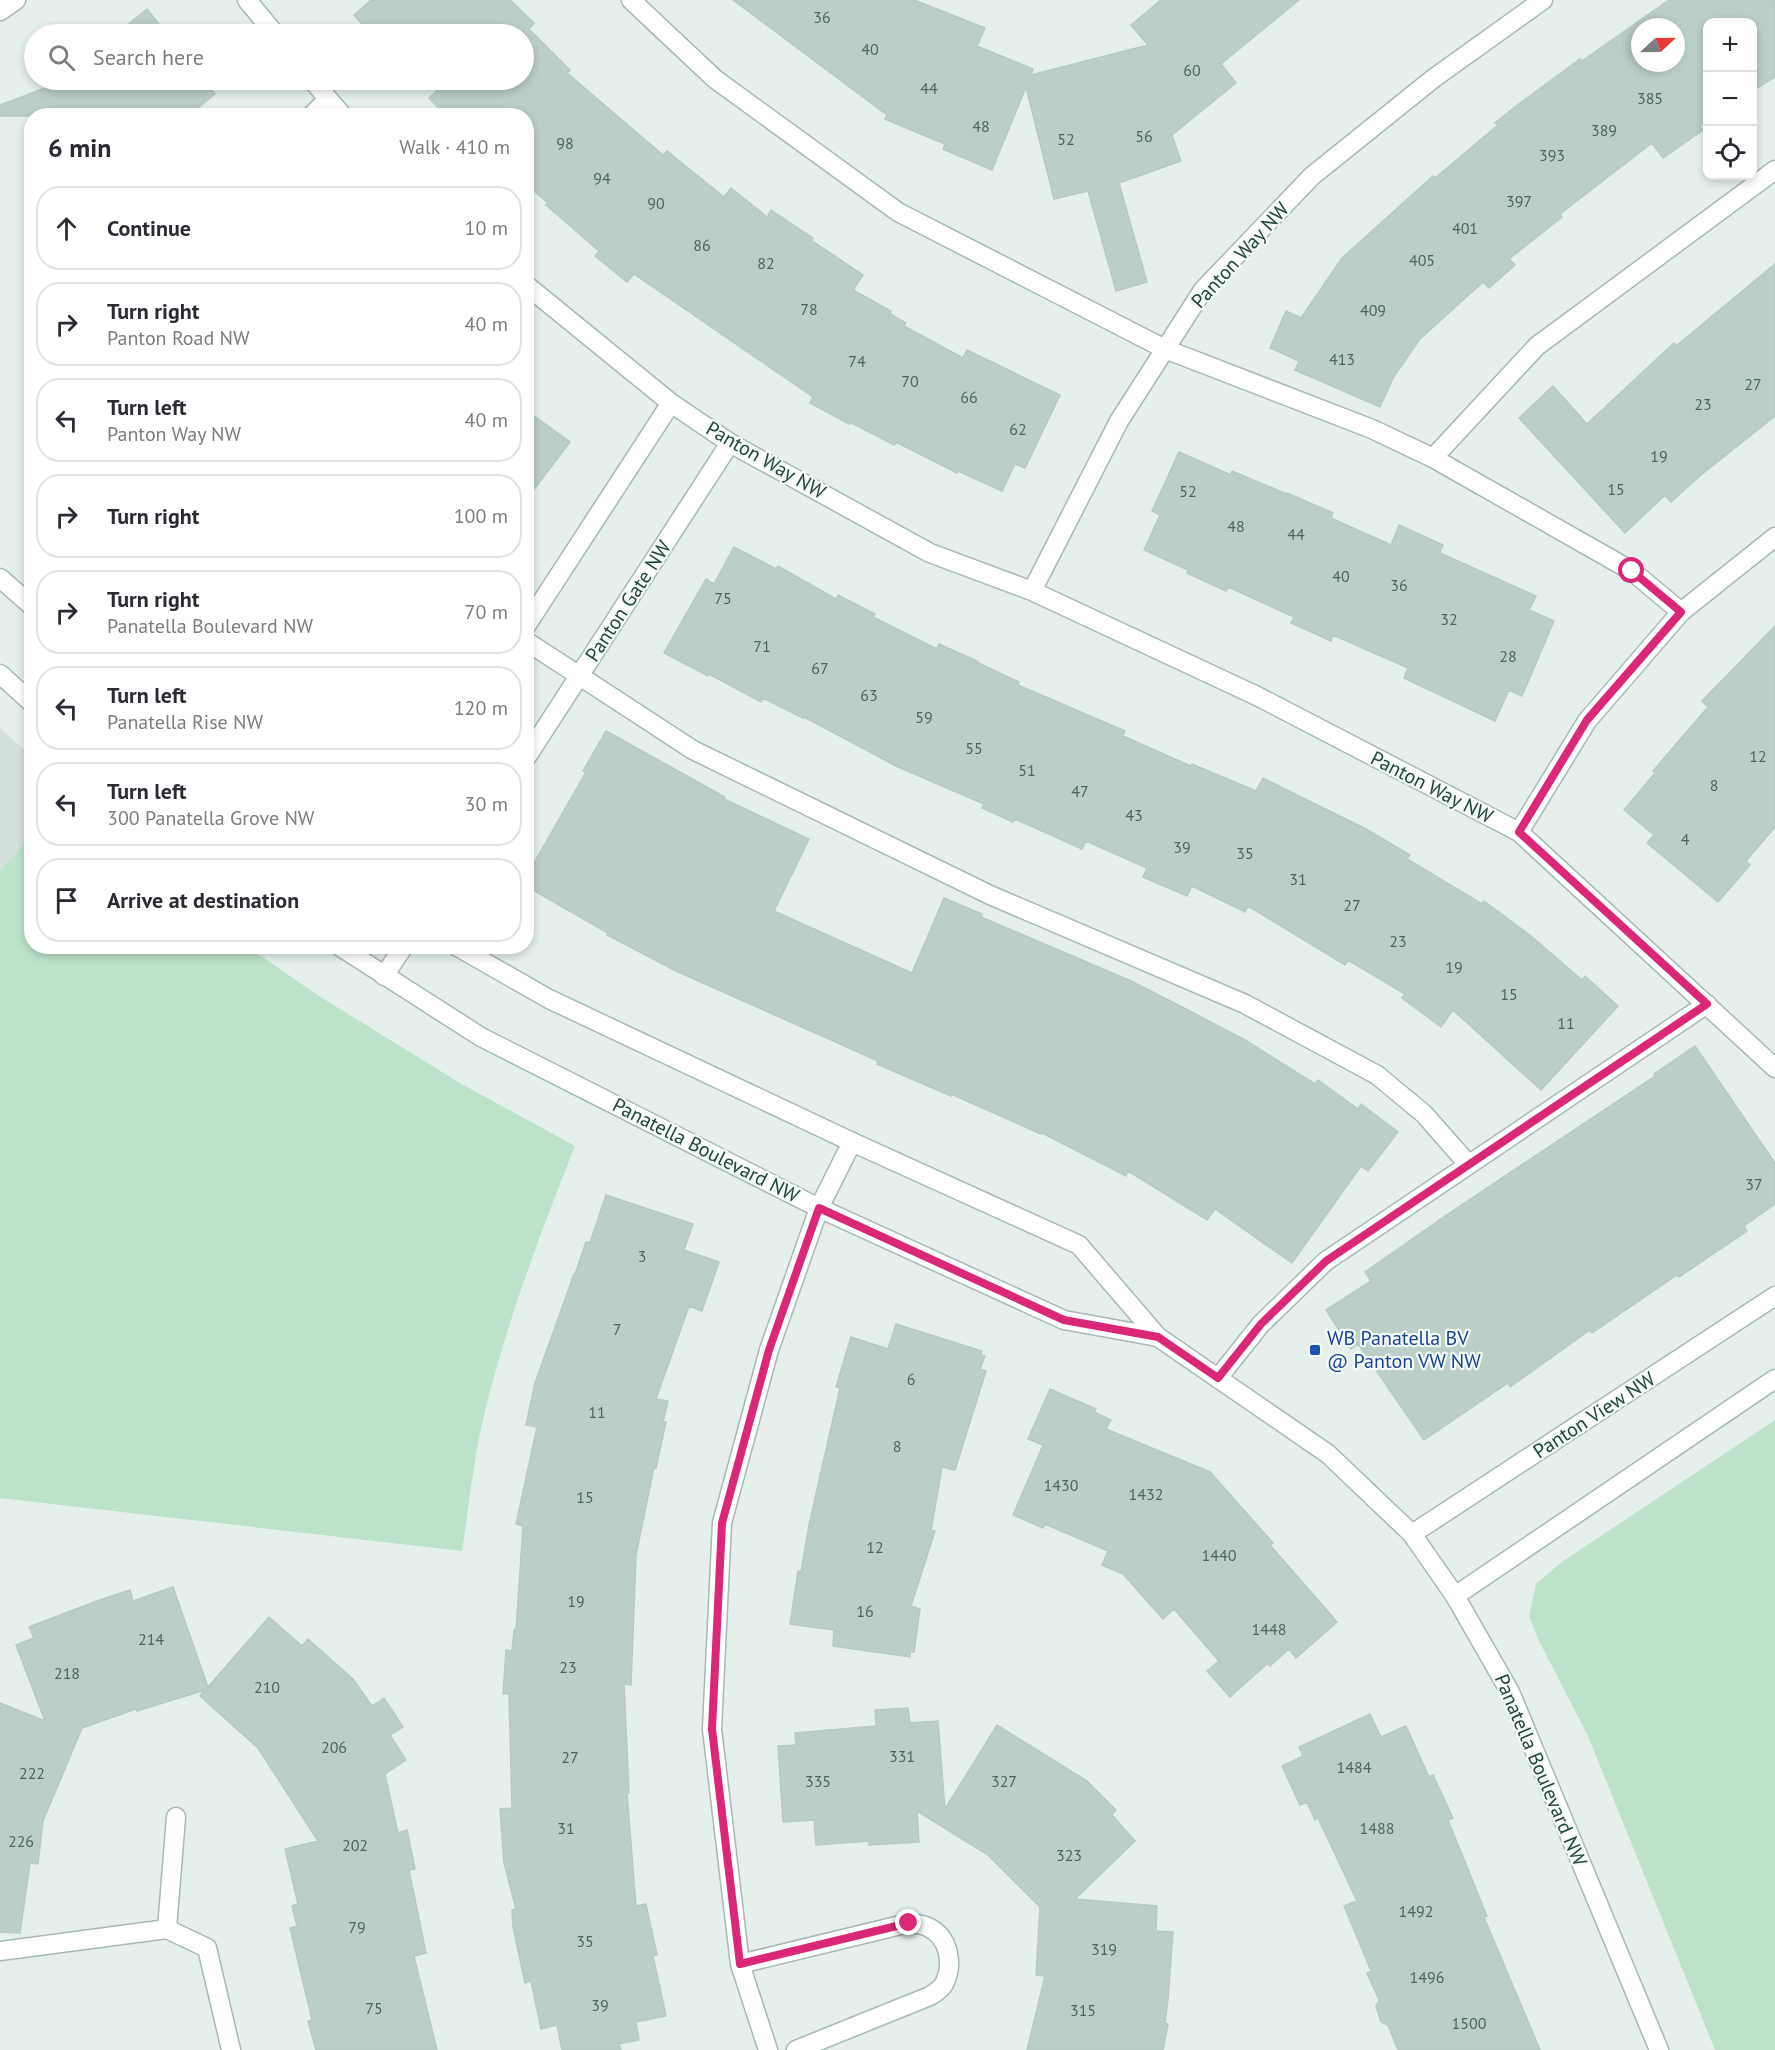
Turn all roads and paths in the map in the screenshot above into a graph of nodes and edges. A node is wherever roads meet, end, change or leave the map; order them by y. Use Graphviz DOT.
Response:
graph roads {
  1 [pos="16,0"];
  2 [pos="247,0"];
  3 [pos="631,0"];
  4 [pos="1543,0"];
  5 [pos="0,11"];
  6 [pos="267,24"];
  7 [pos="320,90"];
  8 [pos="328,99"];
  9 [pos="319,108"];
  10 [pos="336,108"];
  11 [pos="1775,170"];
  12 [pos="534,292"];
  13 [pos="1165,349"];
  14 [pos="671,403"];
  15 [pos="730,443"];
  16 [pos="1433,458"];
  17 [pos="1775,537"];
  18 [pos="0,578"];
  19 [pos="1032,591"];
  20 [pos="24,599"];
  21 [pos="1681,612"];
  22 [pos="534,614"];
  23 [pos="534,646"];
  24 [pos="0,674"];
  25 [pos="580,676"];
  26 [pos="24,696"];
  27 [pos="534,746"];
  28 [pos="1519,832"];
  29 [pos="351,954"];
  30 [pos="399,954"];
  31 [pos="470,954"];
  32 [pos="384,976"];
  33 [pos="1707,1004"];
  34 [pos="1775,1068"];
  35 [pos="852,1143"];
  36 [pos="1468,1164"];
  37 [pos="819,1208"];
  38 [pos="1775,1296"];
  39 [pos="1158,1337"];
  40 [pos="1218,1378"];
  41 [pos="1775,1379"];
  42 [pos="1412,1534"];
  43 [pos="1455,1596"];
  44 [pos="176,1817"];
  45 [pos="167,1929"];
  46 [pos="0,1951"];
  47 [pos="740,1964"];
  48 [pos="231,2050"];
  49 [pos="768,2050"];
  50 [pos="796,2050"];
  51 [pos="1659,2050"];
  1 -- 5 [label="street"];
  2 -- 6 [label="street"];
  3 -- 13 [label="street"];
  4 -- 13 [label="street, Panton Way NW"];
  7 -- 8 [label="street"];
  8 -- 9 [label="street"];
  8 -- 10 [label="street"];
  11 -- 16 [label="street"];
  12 -- 14 [label="street, Panton Way NW"];
  13 -- 16 [label="street"];
  13 -- 19 [label="street, Panton Way NW"];
  14 -- 15 [label="street, Panton Way NW"];
  14 -- 22 [label="street"];
  15 -- 19 [label="street, Panton Way NW"];
  15 -- 25 [label="street, Panton Gate NW"];
  16 -- 21 [label="street"];
  17 -- 21 [label="street"];
  18 -- 20 [label="street"];
  19 -- 28 [label="street, Panton Way NW"];
  21 -- 28 [label="street"];
  23 -- 25 [label="street"];
  24 -- 26 [label="street"];
  25 -- 27 [label="street, Panton Gate NW"];
  25 -- 36 [label="street"];
  28 -- 33 [label="street, Panton Way NW"];
  29 -- 32 [label="street, Panatella Boulevard NW"];
  30 -- 32 [label="street"];
  31 -- 35 [label="street, Panatella Boulevard NW"];
  32 -- 37 [label="street, Panatella Boulevard NW"];
  33 -- 34 [label="street, Panton Way NW"];
  33 -- 36 [label="street"];
  35 -- 37 [label="street"];
  35 -- 39 [label="street, Panatella Boulevard NW"];
  36 -- 40 [label="street"];
  37 -- 39 [label="street, Panatella Boulevard NW"];
  37 -- 47 [label="street"];
  38 -- 42 [label="street, Panton View NW"];
  39 -- 40 [label="street, Panatella Boulevard NW"];
  40 -- 42 [label="street, Panatella Boulevard NW"];
  41 -- 43 [label="street"];
  42 -- 43 [label="street, Panatella Boulevard NW"];
  43 -- 51 [label="street, Panatella Boulevard NW"];
  44 -- 45 [label="street"];
  45 -- 46 [label="street"];
  45 -- 48 [label="street"];
  47 -- 49 [label="street"];
  47 -- 50 [label="street"];
}
